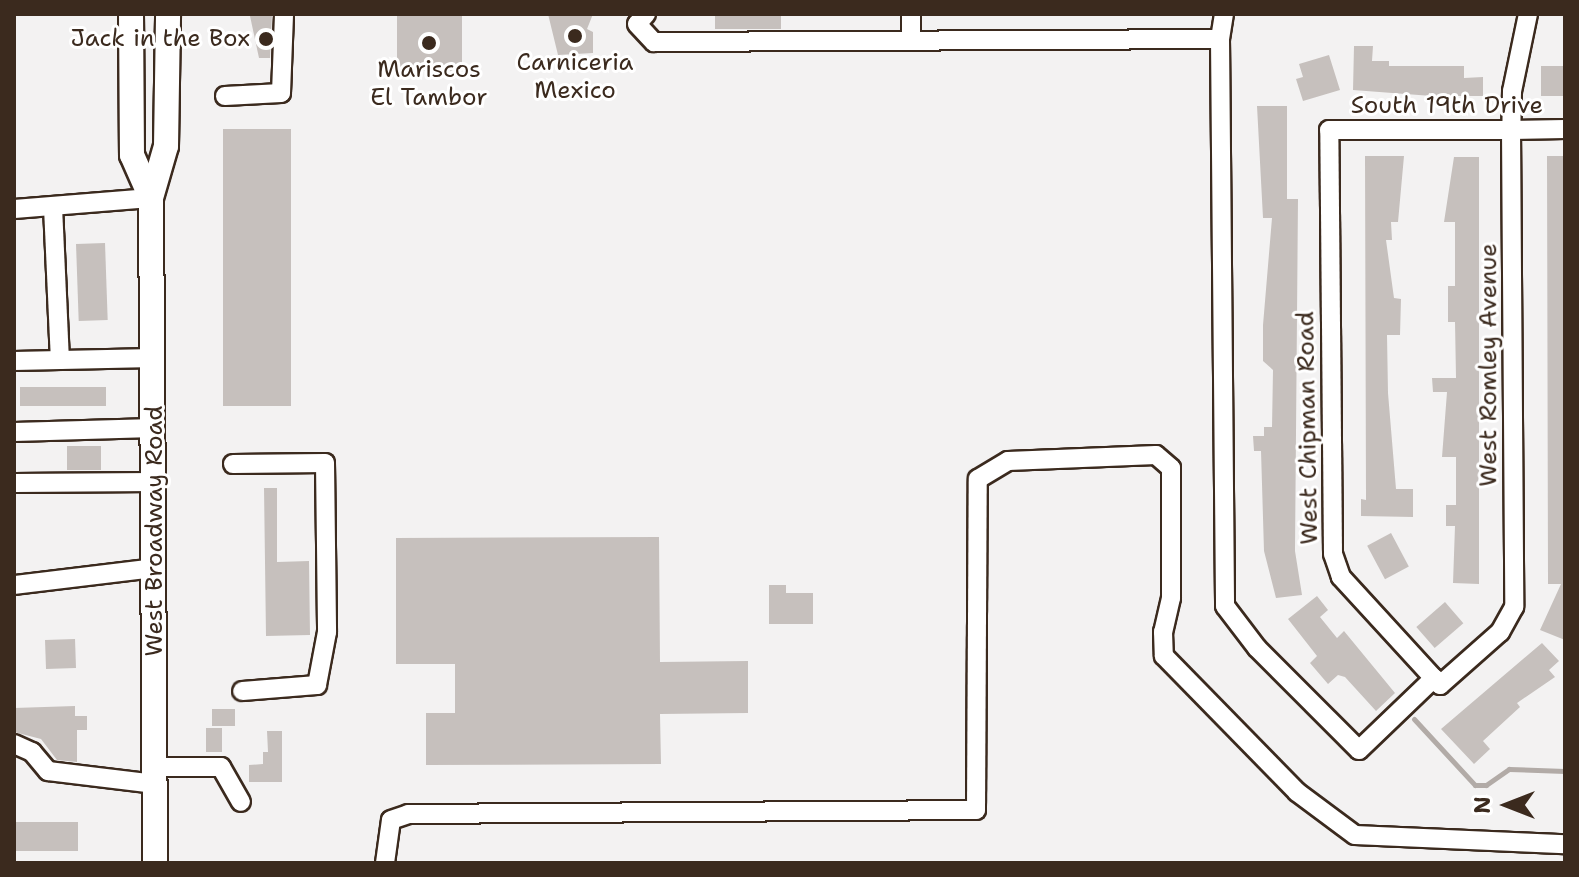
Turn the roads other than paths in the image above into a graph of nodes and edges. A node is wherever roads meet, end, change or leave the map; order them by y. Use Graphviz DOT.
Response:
graph roads {
  1 [pos="131,14"];
  2 [pos="168,14"];
  3 [pos="284,14"];
  4 [pos="646,14"];
  5 [pos="911,14"];
  6 [pos="1224,14"];
  7 [pos="1528,14"];
  8 [pos="911,38"];
  9 [pos="1220,39"];
  10 [pos="225,96"];
  11 [pos="1565,129"];
  12 [pos="1329,130"];
  13 [pos="1511,130"];
  14 [pos="151,198"];
  15 [pos="53,207"];
  16 [pos="14,209"];
  17 [pos="154,358"];
  18 [pos="60,360"];
  19 [pos="14,361"];
  20 [pos="154,428"];
  21 [pos="14,432"];
  22 [pos="233,464"];
  23 [pos="154,482"];
  24 [pos="14,483"];
  25 [pos="155,568"];
  26 [pos="14,585"];
  27 [pos="1437,682"];
  28 [pos="242,691"];
  29 [pos="14,744"];
  30 [pos="155,775"];
  31 [pos="241,802"];
  32 [pos="1565,844"];
  33 [pos="155,863"];
  34 [pos="385,863"];
  1 -- 14 [label="main road, West Broadway Road"];
  2 -- 14 [label="main road, West Broadway Road"];
  3 -- 10 [label="street"];
  4 -- 8 [label="street"];
  5 -- 8 [label="street"];
  6 -- 9 [label="street"];
  7 -- 13 [label="street, West Romley Avenue"];
  8 -- 9 [label="street"];
  9 -- 27 [label="street, West Romley Avenue"];
  11 -- 13 [label="street, South 19th Drive"];
  12 -- 13 [label="street, South 19th Drive"];
  12 -- 27 [label="street, West Chipman Road"];
  13 -- 27 [label="street, West Romley Avenue"];
  14 -- 15 [label="street"];
  14 -- 17 [label="main road, West Broadway Road"];
  15 -- 16 [label="street"];
  15 -- 18 [label="street"];
  17 -- 18 [label="street"];
  17 -- 20 [label="main road, West Broadway Road"];
  18 -- 19 [label="street"];
  20 -- 21 [label="street"];
  20 -- 23 [label="main road, West Broadway Road"];
  22 -- 28 [label="street"];
  23 -- 24 [label="street"];
  23 -- 25 [label="main road, West Broadway Road"];
  25 -- 26 [label="street"];
  25 -- 30 [label="main road, West Broadway Road"];
  29 -- 30 [label="street"];
  30 -- 31 [label="street"];
  30 -- 33 [label="main road, West Broadway Road"];
  32 -- 34 [label="street"];
}
